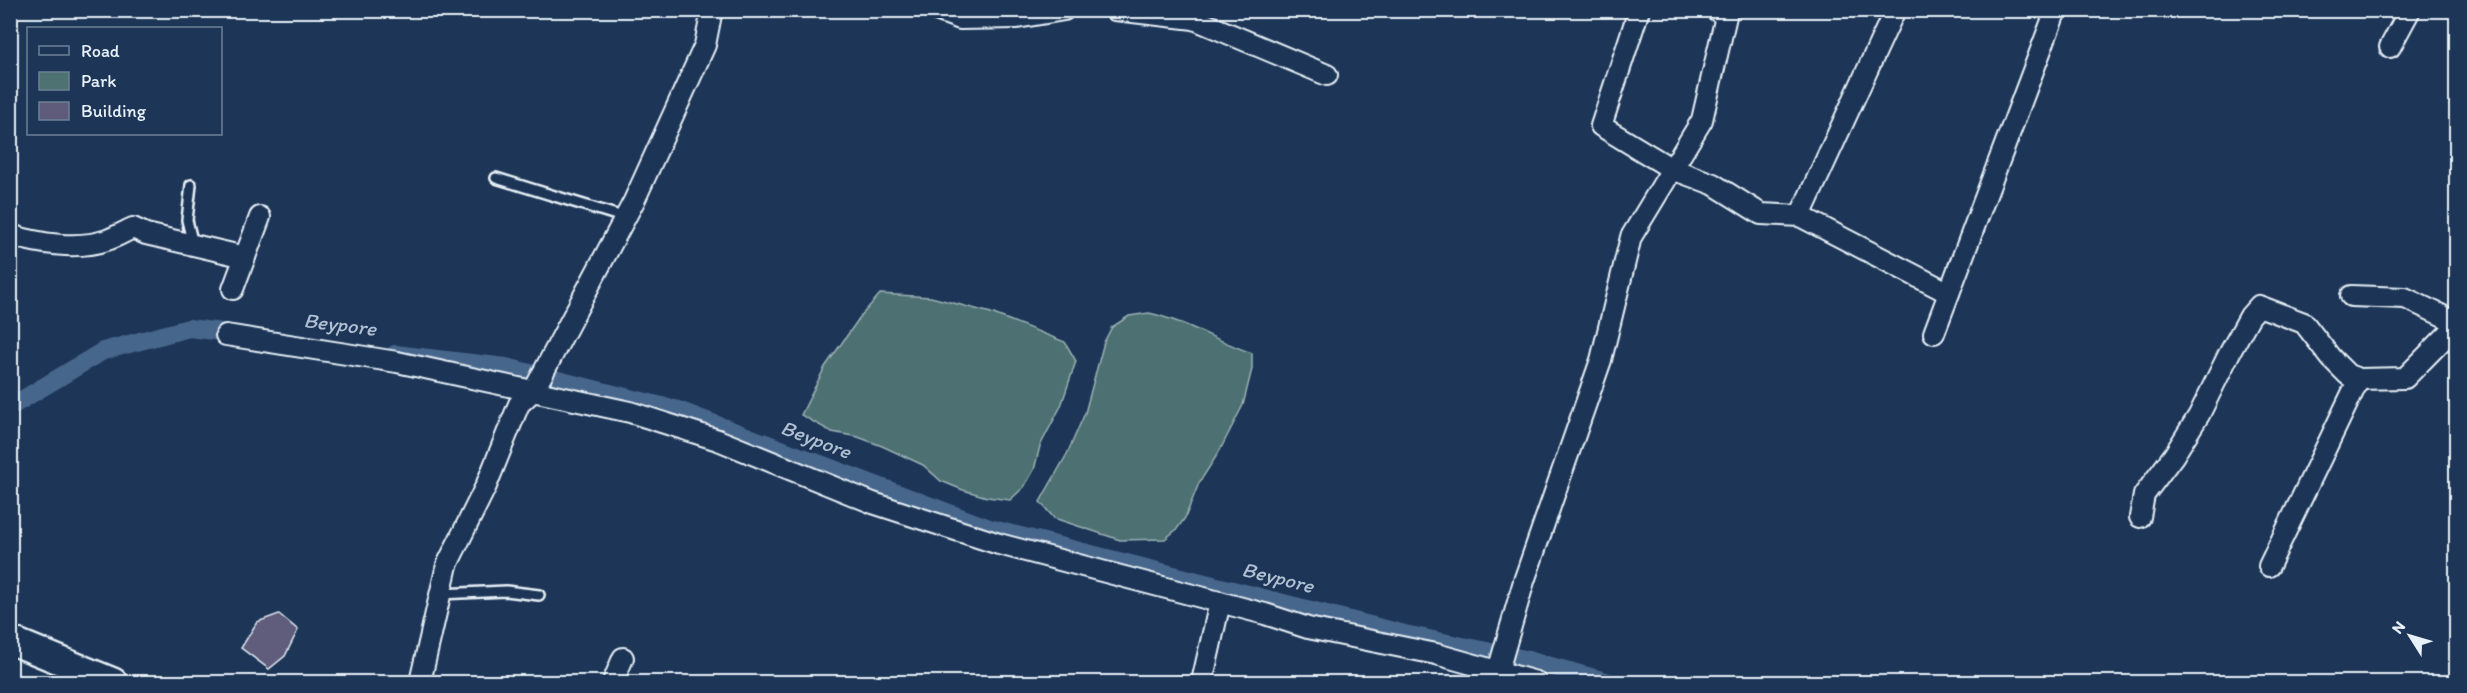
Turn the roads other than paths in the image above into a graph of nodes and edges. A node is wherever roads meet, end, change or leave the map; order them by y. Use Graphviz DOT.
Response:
graph roads {
  1 [pos="712,10"];
  2 [pos="936,10"];
  3 [pos="1064,10"];
  4 [pos="1115,10"];
  5 [pos="1639,10"];
  6 [pos="1716,10"];
  7 [pos="1895,10"];
  8 [pos="2056,10"];
  9 [pos="2410,10"];
  10 [pos="1196,15"];
  11 [pos="2390,47"];
  12 [pos="1327,75"];
  13 [pos="1672,169"];
  14 [pos="496,178"];
  15 [pos="191,185"];
  16 [pos="1800,216"];
  17 [pos="260,217"];
  18 [pos="626,218"];
  19 [pos="10,235"];
  20 [pos="193,245"];
  21 [pos="245,257"];
  22 [pos="233,289"];
  23 [pos="1949,293"];
  24 [pos="2351,296"];
  25 [pos="2457,324"];
  26 [pos="1934,333"];
  27 [pos="226,335"];
  28 [pos="2359,379"];
  29 [pos="534,390"];
  30 [pos="2140,517"];
  31 [pos="2269,566"];
  32 [pos="439,594"];
  33 [pos="539,595"];
  34 [pos="1220,602"];
  35 [pos="10,640"];
  36 [pos="623,658"];
  37 [pos="1499,677"];
  38 [pos="113,682"];
  39 [pos="420,682"];
  40 [pos="613,682"];
  41 [pos="1202,682"];
  42 [pos="1536,682"];
  1 -- 18 [label="street"];
  2 -- 3 [label="street"];
  4 -- 10 [label="street"];
  5 -- 13 [label="street"];
  6 -- 13 [label="street"];
  7 -- 16 [label="street"];
  8 -- 23 [label="street"];
  9 -- 11 [label="street"];
  10 -- 12 [label="street"];
  13 -- 16 [label="street"];
  13 -- 37 [label="street"];
  14 -- 18 [label="lane"];
  15 -- 20 [label="lane"];
  16 -- 23 [label="street"];
  17 -- 21 [label="street"];
  18 -- 29 [label="street"];
  19 -- 20 [label="street"];
  20 -- 21 [label="street"];
  21 -- 22 [label="street"];
  23 -- 26 [label="street"];
  24 -- 25 [label="street"];
  25 -- 28 [label="street"];
  27 -- 29 [label="street"];
  28 -- 30 [label="street"];
  28 -- 31 [label="street"];
  29 -- 32 [label="street"];
  29 -- 34 [label="street"];
  32 -- 33 [label="lane"];
  32 -- 39 [label="street"];
  34 -- 37 [label="street"];
  34 -- 41 [label="street"];
  35 -- 38 [label="main road"];
  36 -- 40 [label="street"];
  37 -- 42 [label="street"];
}
